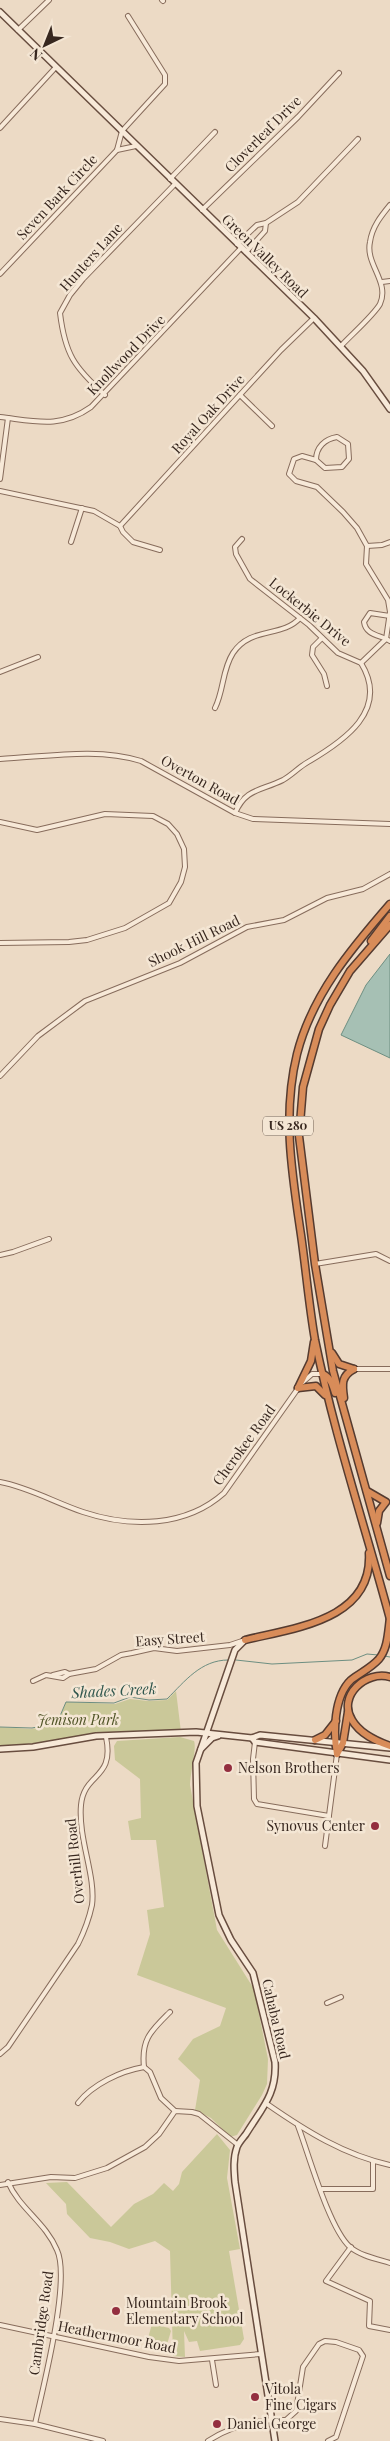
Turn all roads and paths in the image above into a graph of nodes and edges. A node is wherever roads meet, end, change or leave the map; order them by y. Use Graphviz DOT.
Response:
graph roads {
  1 [pos="49,0"];
  2 [pos="0,12"];
  3 [pos="128,16"];
  4 [pos="18,30"];
  5 [pos="56,67"];
  6 [pos="339,73"];
  7 [pos="0,128"];
  8 [pos="122,131"];
  9 [pos="215,132"];
  10 [pos="358,139"];
  11 [pos="136,146"];
  12 [pos="117,150"];
  13 [pos="172,181"];
  14 [pos="390,205"];
  15 [pos="202,210"];
  16 [pos="266,223"];
  17 [pos="241,248"];
  18 [pos="0,274"];
  19 [pos="390,281"];
  20 [pos="382,282"];
  21 [pos="314,318"];
  22 [pos="341,346"];
  23 [pos="374,386"];
  24 [pos="240,394"];
  25 [pos="105,395"];
  26 [pos="390,409"];
  27 [pos="390,414"];
  28 [pos="0,417"];
  29 [pos="8,418"];
  30 [pos="272,426"];
  31 [pos="316,460"];
  32 [pos="0,479"];
  33 [pos="0,491"];
  34 [pos="82,508"];
  35 [pos="120,526"];
  36 [pos="242,539"];
  37 [pos="71,542"];
  38 [pos="390,542"];
  39 [pos="367,546"];
  40 [pos="160,550"];
  41 [pos="389,616"];
  42 [pos="300,618"];
  43 [pos="322,638"];
  44 [pos="388,640"];
  45 [pos="38,657"];
  46 [pos="361,663"];
  47 [pos="0,672"];
  48 [pos="327,686"];
  49 [pos="215,708"];
  50 [pos="0,759"];
  51 [pos="235,813"];
  52 [pos="0,822"];
  53 [pos="390,824"];
  54 [pos="390,874"];
  55 [pos="390,904"];
  56 [pos="390,916"];
  57 [pos="390,924"];
  58 [pos="0,943"];
  59 [pos="350,971"];
  60 [pos="0,1076"];
  61 [pos="48,1238"];
  62 [pos="0,1255"];
  63 [pos="390,1261"];
  64 [pos="315,1264"];
  65 [pos="315,1339"];
  66 [pos="330,1349"];
  67 [pos="354,1369"];
  68 [pos="390,1369"];
  69 [pos="323,1374"];
  70 [pos="298,1388"];
  71 [pos="328,1399"];
  72 [pos="346,1416"];
  73 [pos="362,1472"];
  74 [pos="0,1482"];
  75 [pos="367,1491"];
  76 [pos="377,1526"];
  77 [pos="368,1539"];
  78 [pos="390,1576"];
  79 [pos="390,1619"];
  80 [pos="245,1640"];
  81 [pos="390,1677"];
  82 [pos="33,1681"];
  83 [pos="348,1709"];
  84 [pos="337,1720"];
  85 [pos="205,1734"];
  86 [pos="223,1735"];
  87 [pos="106,1736"];
  88 [pos="254,1740"];
  89 [pos="315,1740"];
  90 [pos="335,1742"];
  91 [pos="343,1743"];
  92 [pos="390,1747"];
  93 [pos="0,1749"];
  94 [pos="199,1751"];
  95 [pos="337,1754"];
  96 [pos="390,1760"];
  97 [pos="329,1816"];
  98 [pos="324,1846"];
  99 [pos="341,1997"];
  100 [pos="328,2004"];
  101 [pos="170,2012"];
  102 [pos="0,2054"];
  103 [pos="144,2067"];
  104 [pos="78,2104"];
  105 [pos="267,2104"];
  106 [pos="175,2111"];
  107 [pos="298,2126"];
  108 [pos="238,2145"];
  109 [pos="373,2162"];
  110 [pos="390,2165"];
  111 [pos="8,2182"];
  112 [pos="0,2185"];
  113 [pos="322,2190"];
  114 [pos="351,2247"];
  115 [pos="390,2263"];
  116 [pos="0,2325"];
  117 [pos="390,2330"];
  118 [pos="54,2337"];
  119 [pos="261,2354"];
  120 [pos="212,2360"];
  121 [pos="216,2385"];
  122 [pos="0,2418"];
  123 [pos="271,2419"];
  124 [pos="35,2424"];
  125 [pos="102,2441"];
  126 [pos="208,2441"];
  127 [pos="275,2441"];
  128 [pos="328,2441"];
  1 -- 4 [label="street"];
  2 -- 4 [label="street, Green Valley Road"];
  3 -- 8 [label="street"];
  4 -- 5 [label="street, Green Valley Road"];
  5 -- 7 [label="street"];
  5 -- 8 [label="street, Green Valley Road"];
  6 -- 15 [label="street, Cloverleaf Drive"];
  8 -- 11 [label="street, Green Valley Road"];
  8 -- 12 [label="street, Seven Bark Circle"];
  9 -- 13 [label="street, Hunters Lane"];
  10 -- 16 [label="street"];
  11 -- 12 [label="street"];
  11 -- 13 [label="street, Green Valley Road"];
  12 -- 18 [label="street, Seven Bark Circle"];
  13 -- 15 [label="street, Green Valley Road"];
  13 -- 25 [label="street, Hunters Lane"];
  14 -- 20 [label="street"];
  15 -- 17 [label="street, Green Valley Road"];
  16 -- 17 [label="street"];
  16 -- 17 [label="street"];
  17 -- 21 [label="street, Green Valley Road"];
  17 -- 25 [label="street, Knollwood Drive"];
  19 -- 20 [label="street"];
  20 -- 22 [label="street"];
  21 -- 22 [label="street, Green Valley Road"];
  21 -- 24 [label="street, Royal Oak Drive"];
  22 -- 23 [label="street, Green Valley Road"];
  23 -- 26 [label="street, Green Valley Road"];
  23 -- 27 [label="street, Green Valley Road"];
  24 -- 30 [label="street"];
  24 -- 35 [label="street, Royal Oak Drive"];
  25 -- 29 [label="street, Knollwood Drive"];
  28 -- 29 [label="street, Knollwood Drive"];
  29 -- 32 [label="street"];
  31 -- 31 [label="street"];
  31 -- 39 [label="street"];
  33 -- 34 [label="street"];
  34 -- 35 [label="street"];
  34 -- 37 [label="street"];
  35 -- 40 [label="street"];
  36 -- 42 [label="street, Lockerbie Drive"];
  38 -- 39 [label="street"];
  39 -- 41 [label="street"];
  41 -- 44 [label="street"];
  41 -- 44 [label="street"];
  42 -- 43 [label="street, Lockerbie Drive"];
  42 -- 49 [label="street"];
  43 -- 46 [label="street, Lockerbie Drive"];
  43 -- 48 [label="street"];
  44 -- 46 [label="street"];
  45 -- 47 [label="street"];
  46 -- 51 [label="street"];
  50 -- 51 [label="street, Overton Road"];
  51 -- 53 [label="street, Overton Road"];
  52 -- 58 [label="street"];
  54 -- 60 [label="street, Shook Hill Road"];
  55 -- 65 [label="highway, US 280"];
  56 -- 59 [label="highway"];
  57 -- 59 [label="highway, US 280"];
  59 -- 64 [label="highway, US 280"];
  61 -- 62 [label="street"];
  63 -- 64 [label="street"];
  64 -- 66 [label="highway, US 280"];
  65 -- 69 [label="highway, US 280"];
  65 -- 70 [label="highway"];
  66 -- 67 [label="highway"];
  66 -- 72 [label="highway, US 280"];
  67 -- 68 [label="street"];
  67 -- 72 [label="highway"];
  69 -- 70 [label="street, Cherokee Road"];
  69 -- 71 [label="highway, US 280"];
  69 -- 73 [label="highway"];
  70 -- 71 [label="highway"];
  70 -- 74 [label="street, Cherokee Road"];
  71 -- 77 [label="highway, US 280"];
  72 -- 73 [label="highway, US 280"];
  73 -- 75 [label="highway, US 280"];
  75 -- 76 [label="highway, US 280"];
  75 -- 76 [label="highway"];
  76 -- 78 [label="highway, US 280"];
  77 -- 79 [label="highway, US 280"];
  77 -- 80 [label="highway"];
  79 -- 84 [label="highway"];
  80 -- 82 [label="street, Easy Street"];
  80 -- 85 [label="street, Cahaba Road"];
  81 -- 83 [label="highway"];
  83 -- 91 [label="highway"];
  83 -- 92 [label="highway"];
  84 -- 89 [label="highway"];
  84 -- 90 [label="highway"];
  85 -- 86 [label="street"];
  85 -- 87 [label="street"];
  85 -- 94 [label="street, Cahaba Road"];
  86 -- 88 [label="street"];
  86 -- 94 [label="street"];
  87 -- 93 [label="street"];
  87 -- 102 [label="street, Overhill Road"];
  88 -- 89 [label="street"];
  88 -- 95 [label="street"];
  88 -- 97 [label="street"];
  89 -- 90 [label="street"];
  90 -- 91 [label="street"];
  90 -- 95 [label="highway"];
  91 -- 92 [label="street"];
  91 -- 95 [label="highway"];
  94 -- 105 [label="street, Cahaba Road"];
  95 -- 96 [label="street"];
  95 -- 97 [label="street"];
  97 -- 98 [label="street"];
  99 -- 100 [label="street"];
  101 -- 103 [label="street"];
  103 -- 104 [label="street"];
  103 -- 106 [label="street"];
  105 -- 107 [label="street"];
  105 -- 108 [label="street, Cahaba Road"];
  106 -- 108 [label="street"];
  106 -- 111 [label="street"];
  107 -- 109 [label="street"];
  107 -- 113 [label="street"];
  108 -- 119 [label="street, Cahaba Road"];
  109 -- 110 [label="street"];
  109 -- 113 [label="street"];
  111 -- 112 [label="street"];
  111 -- 118 [label="street, Cambridge Road"];
  113 -- 114 [label="street"];
  114 -- 115 [label="street"];
  114 -- 117 [label="street"];
  116 -- 118 [label="street, Heathermoor Road"];
  118 -- 120 [label="street, Heathermoor Road"];
  118 -- 124 [label="street, Cambridge Road"];
  119 -- 120 [label="street, Heathermoor Road"];
  119 -- 123 [label="street, Cahaba Road"];
  120 -- 121 [label="street"];
  122 -- 124 [label="street"];
  123 -- 126 [label="street"];
  123 -- 127 [label="street, Cahaba Road"];
  123 -- 128 [label="street"];
  124 -- 125 [label="street"];
}
